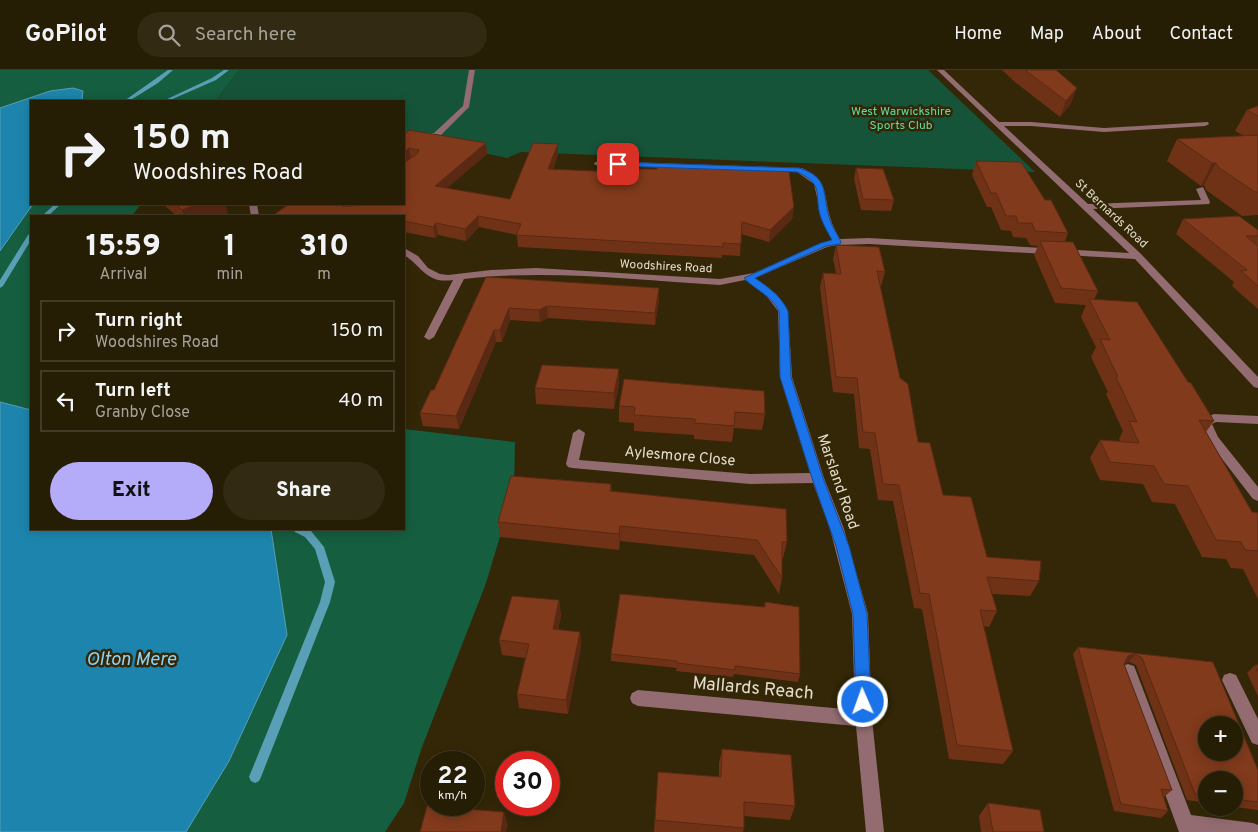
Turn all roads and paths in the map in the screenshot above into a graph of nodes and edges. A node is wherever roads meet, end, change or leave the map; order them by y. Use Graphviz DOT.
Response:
graph roads {
  1 [pos="472,70"];
  2 [pos="940,70"];
  3 [pos="998,124"];
  4 [pos="1205,124"];
  5 [pos="405,135"];
  6 [pos="598,163"];
  7 [pos="1200,189"];
  8 [pos="1086,207"];
  9 [pos="837,242"];
  10 [pos="405,252"];
  11 [pos="1138,256"];
  12 [pos="460,277"];
  13 [pos="748,278"];
  14 [pos="429,337"];
  15 [pos="1258,384"];
  16 [pos="1258,420"];
  17 [pos="579,433"];
  18 [pos="818,478"];
  19 [pos="1258,496"];
  20 [pos="1128,671"];
  21 [pos="1230,680"];
  22 [pos="638,698"];
  23 [pos="864,720"];
  24 [pos="1258,737"];
  25 [pos="1186,828"];
  26 [pos="875,832"];
  27 [pos="1253,832"];
  1 -- 5 [label="street"];
  2 -- 3 [label="street, St Bernards Road"];
  3 -- 4 [label="street"];
  3 -- 8 [label="street, St Bernards Road"];
  6 -- 9 [label="street"];
  7 -- 8 [label="street"];
  8 -- 11 [label="street, St Bernards Road"];
  9 -- 11 [label="street, Woodshires Road"];
  9 -- 13 [label="street, Woodshires Road"];
  10 -- 12 [label="street, Woodshires Road"];
  11 -- 15 [label="street, St Bernards Road"];
  12 -- 13 [label="street, Woodshires Road"];
  12 -- 14 [label="street"];
  13 -- 18 [label="street, Marsland Road"];
  16 -- 19 [label="street"];
  17 -- 18 [label="street, Aylesmore Close"];
  18 -- 23 [label="street, Marsland Road"];
  20 -- 25 [label="street"];
  21 -- 24 [label="street"];
  22 -- 23 [label="street, Mallards Reach"];
  23 -- 26 [label="street, Marsland Road"];
  25 -- 27 [label="street"];
}
